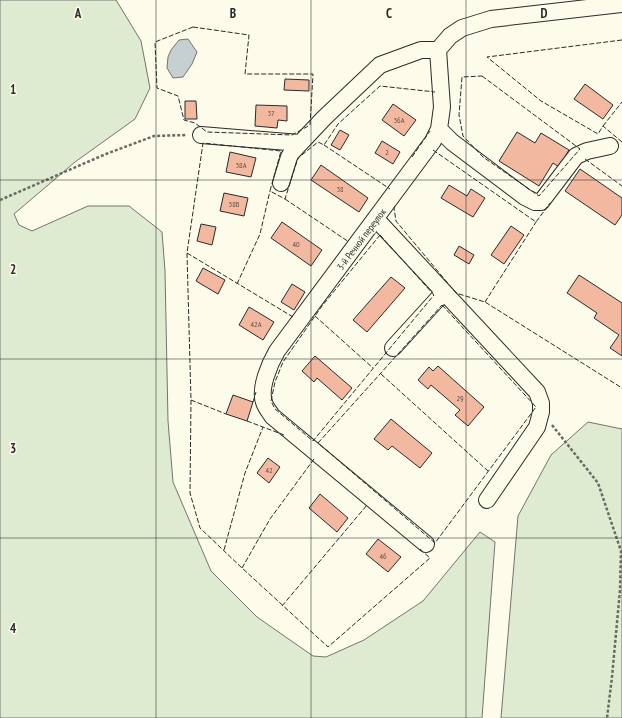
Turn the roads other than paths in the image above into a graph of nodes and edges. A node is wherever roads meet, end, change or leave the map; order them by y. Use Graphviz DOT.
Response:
graph roads {
  1 [pos="622,4"];
  2 [pos="438,50"];
  3 [pos="439,129"];
  4 [pos="201,135"];
  5 [pos="300,143"];
  6 [pos="610,146"];
  7 [pos="281,183"];
  8 [pos="376,219"];
  9 [pos="444,292"];
  10 [pos="393,348"];
  11 [pos="487,500"];
  12 [pos="426,544"];
  1 -- 2 [label="street"];
  2 -- 3 [label="street, 3-й Речной переулок"];
  2 -- 5 [label="street"];
  3 -- 6 [label="street"];
  3 -- 8 [label="street, 3-й Речной переулок"];
  4 -- 5 [label="street"];
  5 -- 7 [label="street"];
  8 -- 9 [label="street"];
  8 -- 12 [label="street, 3-й Речной переулок"];
  9 -- 10 [label="street"];
  9 -- 11 [label="street"];
}
